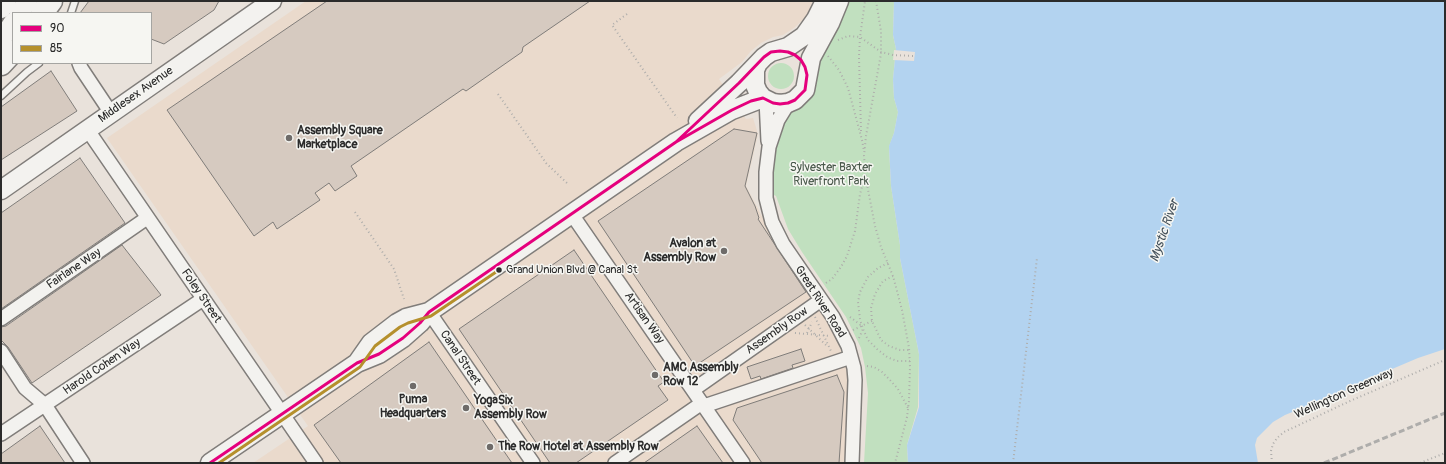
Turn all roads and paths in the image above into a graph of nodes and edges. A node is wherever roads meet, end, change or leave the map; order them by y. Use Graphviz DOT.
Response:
graph roads {
  1 [pos="5,1"];
  2 [pos="75,1"];
  3 [pos="272,1"];
  4 [pos="825,1"];
  5 [pos="839,1"];
  6 [pos="865,1"];
  7 [pos="876,1"];
  8 [pos="43,5"];
  9 [pos="1,7"];
  10 [pos="22,12"];
  11 [pos="70,12"];
  12 [pos="626,14"];
  13 [pos="12,24"];
  14 [pos="860,37"];
  15 [pos="1,40"];
  16 [pos="835,42"];
  17 [pos="780,51"];
  18 [pos="12,52"];
  19 [pos="825,52"];
  20 [pos="881,52"];
  21 [pos="914,56"];
  22 [pos="758,63"];
  23 [pos="1,64"];
  24 [pos="38,64"];
  25 [pos="79,64"];
  26 [pos="807,75"];
  27 [pos="498,94"];
  28 [pos="1,96"];
  29 [pos="764,99"];
  30 [pos="795,100"];
  31 [pos="111,112"];
  32 [pos="676,118"];
  33 [pos="87,129"];
  34 [pos="862,140"];
  35 [pos="676,142"];
  36 [pos="769,147"];
  37 [pos="864,156"];
  38 [pos="866,173"];
  39 [pos="569,185"];
  40 [pos="1,190"];
  41 [pos="355,212"];
  42 [pos="571,214"];
  43 [pos="147,218"];
  44 [pos="1037,258"];
  45 [pos="888,264"];
  46 [pos="892,276"];
  47 [pos="826,283"];
  48 [pos="203,299"];
  49 [pos="404,299"];
  50 [pos="821,300"];
  51 [pos="429,312"];
  52 [pos="813,312"];
  53 [pos="815,315"];
  54 [pos="850,316"];
  55 [pos="1,319"];
  56 [pos="872,321"];
  57 [pos="804,325"];
  58 [pos="862,328"];
  59 [pos="808,329"];
  60 [pos="849,332"];
  61 [pos="790,334"];
  62 [pos="806,334"];
  63 [pos="813,334"];
  64 [pos="823,335"];
  65 [pos="830,336"];
  66 [pos="859,338"];
  67 [pos="829,348"];
  68 [pos="909,350"];
  69 [pos="1,351"];
  70 [pos="851,357"];
  71 [pos="1445,360"];
  72 [pos="910,361"];
  73 [pos="867,366"];
  74 [pos="693,390"];
  75 [pos="45,405"];
  76 [pos="703,405"];
  77 [pos="908,409"];
  78 [pos="282,414"];
  79 [pos="1,434"];
  80 [pos="1445,453"];
  81 [pos="83,463"];
  82 [pos="210,463"];
  83 [pos="316,463"];
  84 [pos="533,463"];
  85 [pos="616,463"];
  86 [pos="743,463"];
  87 [pos="852,463"];
  88 [pos="895,463"];
  89 [pos="1013,463"];
  90 [pos="1272,463"];
  91 [pos="1420,463"];
  1 -- 9 [label="highway"];
  2 -- 11 [label="lane"];
  3 -- 31 [label="street, Middlesex Avenue"];
  4 -- 17 [label="street"];
  5 -- 26 [label="street"];
  6 -- 14 [label="path"];
  7 -- 20 [label="path"];
  8 -- 10 [label="street"];
  12 -- 32 [label="path"];
  13 -- 15 [label="street"];
  14 -- 16 [label="path"];
  14 -- 20 [label="path"];
  14 -- 34 [label="path"];
  17 -- 22 [label="street"];
  17 -- 26 [label="street"];
  18 -- 23 [label="highway"];
  19 -- 34 [label="path"];
  20 -- 21 [label="path"];
  20 -- 37 [label="path"];
  22 -- 29 [label="street"];
  22 -- 35 [label="street"];
  24 -- 28 [label="lane"];
  25 -- 31 [label="street"];
  26 -- 30 [label="street"];
  27 -- 39 [label="path"];
  29 -- 30 [label="street"];
  29 -- 35 [label="street"];
  29 -- 36 [label="street, Great River Road"];
  30 -- 36 [label="street, Great River Road"];
  31 -- 33 [label="street, Middlesex Avenue"];
  33 -- 40 [label="street, Middlesex Avenue"];
  33 -- 43 [label="street, Foley Street"];
  34 -- 37 [label="path"];
  35 -- 42 [label="street"];
  36 -- 50 [label="street, Great River Road"];
  37 -- 38 [label="path"];
  38 -- 45 [label="path"];
  38 -- 47 [label="path"];
  41 -- 49 [label="path"];
  42 -- 51 [label="street"];
  42 -- 74 [label="street, Artisan Way"];
  43 -- 48 [label="street, Foley Street"];
  43 -- 55 [label="street, Fairlane Way"];
  44 -- 89 [label="path"];
  45 -- 46 [label="path"];
  45 -- 58 [label="path"];
  46 -- 56 [label="path"];
  46 -- 68 [label="path"];
  48 -- 75 [label="street, Harold Cohen Way"];
  48 -- 78 [label="street, Foley Street"];
  50 -- 70 [label="street, Great River Road"];
  50 -- 74 [label="street, Assembly Row"];
  51 -- 78 [label="street"];
  51 -- 84 [label="street, Canal Street"];
  52 -- 53 [label="path"];
  53 -- 59 [label="path"];
  53 -- 64 [label="path"];
  54 -- 58 [label="path"];
  56 -- 58 [label="path"];
  56 -- 68 [label="path"];
  57 -- 59 [label="path"];
  58 -- 60 [label="path"];
  58 -- 66 [label="path"];
  58 -- 72 [label="path"];
  59 -- 62 [label="path"];
  59 -- 63 [label="path"];
  61 -- 62 [label="path"];
  62 -- 63 [label="path"];
  63 -- 64 [label="path"];
  63 -- 67 [label="path"];
  64 -- 65 [label="path"];
  68 -- 72 [label="path"];
  69 -- 75 [label="street"];
  70 -- 76 [label="street"];
  70 -- 87 [label="street, Great River Road"];
  71 -- 90 [label="path, Wellington Greenway"];
  72 -- 77 [label="path"];
  73 -- 77 [label="path"];
  74 -- 76 [label="street, Artisan Way"];
  75 -- 79 [label="street, Harold Cohen Way"];
  75 -- 81 [label="street"];
  76 -- 85 [label="street"];
  76 -- 86 [label="street, Artisan Way"];
  77 -- 88 [label="path"];
  78 -- 82 [label="street"];
  78 -- 83 [label="street, Foley Street"];
  80 -- 91 [label="path"];
}
